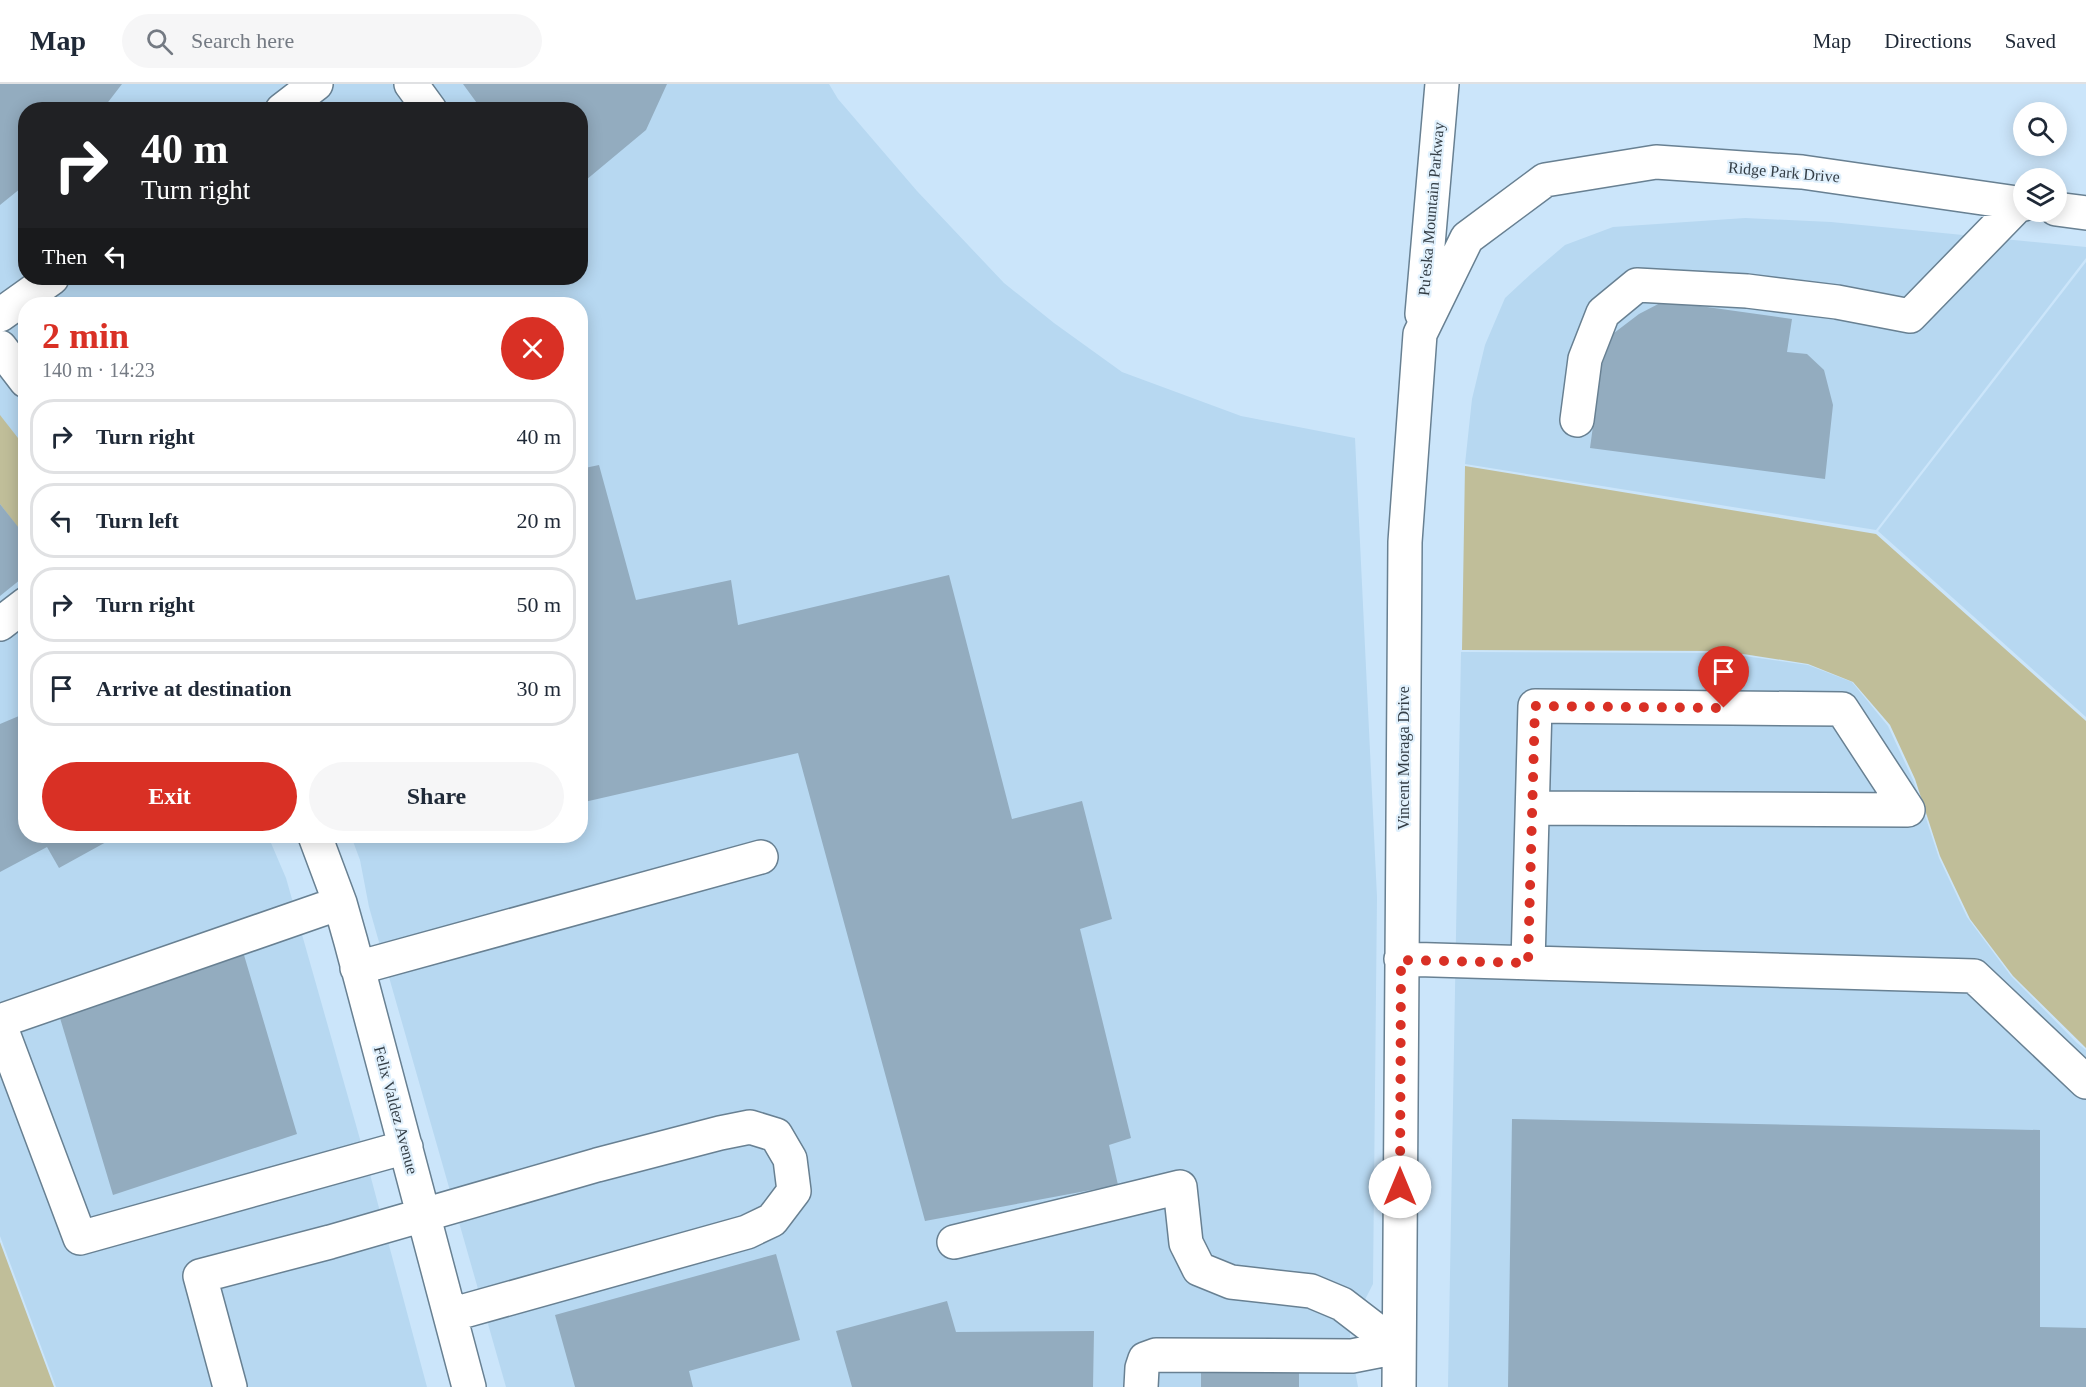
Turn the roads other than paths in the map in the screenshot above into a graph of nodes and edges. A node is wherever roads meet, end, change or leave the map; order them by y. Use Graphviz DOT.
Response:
graph roads {
  1 [pos="316,84"];
  2 [pos="411,84"];
  3 [pos="1442,84"];
  4 [pos="292,102"];
  5 [pos="424,102"];
  6 [pos="1545,180"];
  7 [pos="2013,203"];
  8 [pos="2067,210"];
  9 [pos="2013,213"];
  10 [pos="2086,213"];
  11 [pos="42,285"];
  12 [pos="25,297"];
  13 [pos="18,302"];
  14 [pos="0,315"];
  15 [pos="1420,334"];
  16 [pos="0,347"];
  17 [pos="18,371"];
  18 [pos="1577,420"];
  19 [pos="18,610"];
  20 [pos="0,624"];
  21 [pos="1533,808"];
  22 [pos="318,843"];
  23 [pos="761,856"];
  24 [pos="340,903"];
  25 [pos="1401,960"];
  26 [pos="1528,963"];
  27 [pos="357,968"];
  28 [pos="0,1023"];
  29 [pos="2086,1082"];
  30 [pos="406,1147"];
  31 [pos="424,1216"];
  32 [pos="954,1242"];
  33 [pos="450,1315"];
  34 [pos="1398,1347"];
  35 [pos="230,1387"];
  36 [pos="469,1387"];
  37 [pos="1141,1387"];
  38 [pos="1399,1387"];
  1 -- 4 [label="street"];
  2 -- 5 [label="street"];
  3 -- 15 [label="street, Pu'eska Mountain Parkway"];
  6 -- 7 [label="street, Ridge Park Drive"];
  6 -- 15 [label="street, Vincent Moraga Drive"];
  8 -- 10 [label="street"];
  9 -- 18 [label="street"];
  11 -- 12 [label="street"];
  13 -- 14 [label="street"];
  15 -- 25 [label="street, Vincent Moraga Drive"];
  16 -- 17 [label="street"];
  19 -- 20 [label="street"];
  21 -- 21 [label="street"];
  21 -- 26 [label="street"];
  22 -- 24 [label="street, Felix Valdez Avenue"];
  23 -- 27 [label="street"];
  24 -- 27 [label="street, Felix Valdez Avenue"];
  24 -- 28 [label="street"];
  25 -- 26 [label="street"];
  25 -- 34 [label="street, Vincent Moraga Drive"];
  26 -- 29 [label="street"];
  27 -- 30 [label="street, Felix Valdez Avenue"];
  28 -- 30 [label="street"];
  30 -- 31 [label="street, Felix Valdez Avenue"];
  31 -- 33 [label="street, Felix Valdez Avenue"];
  31 -- 33 [label="street"];
  31 -- 35 [label="street"];
  32 -- 34 [label="street"];
  33 -- 36 [label="street, Felix Valdez Avenue"];
  34 -- 37 [label="street"];
  34 -- 38 [label="street, Vincent Moraga Drive"];
}
